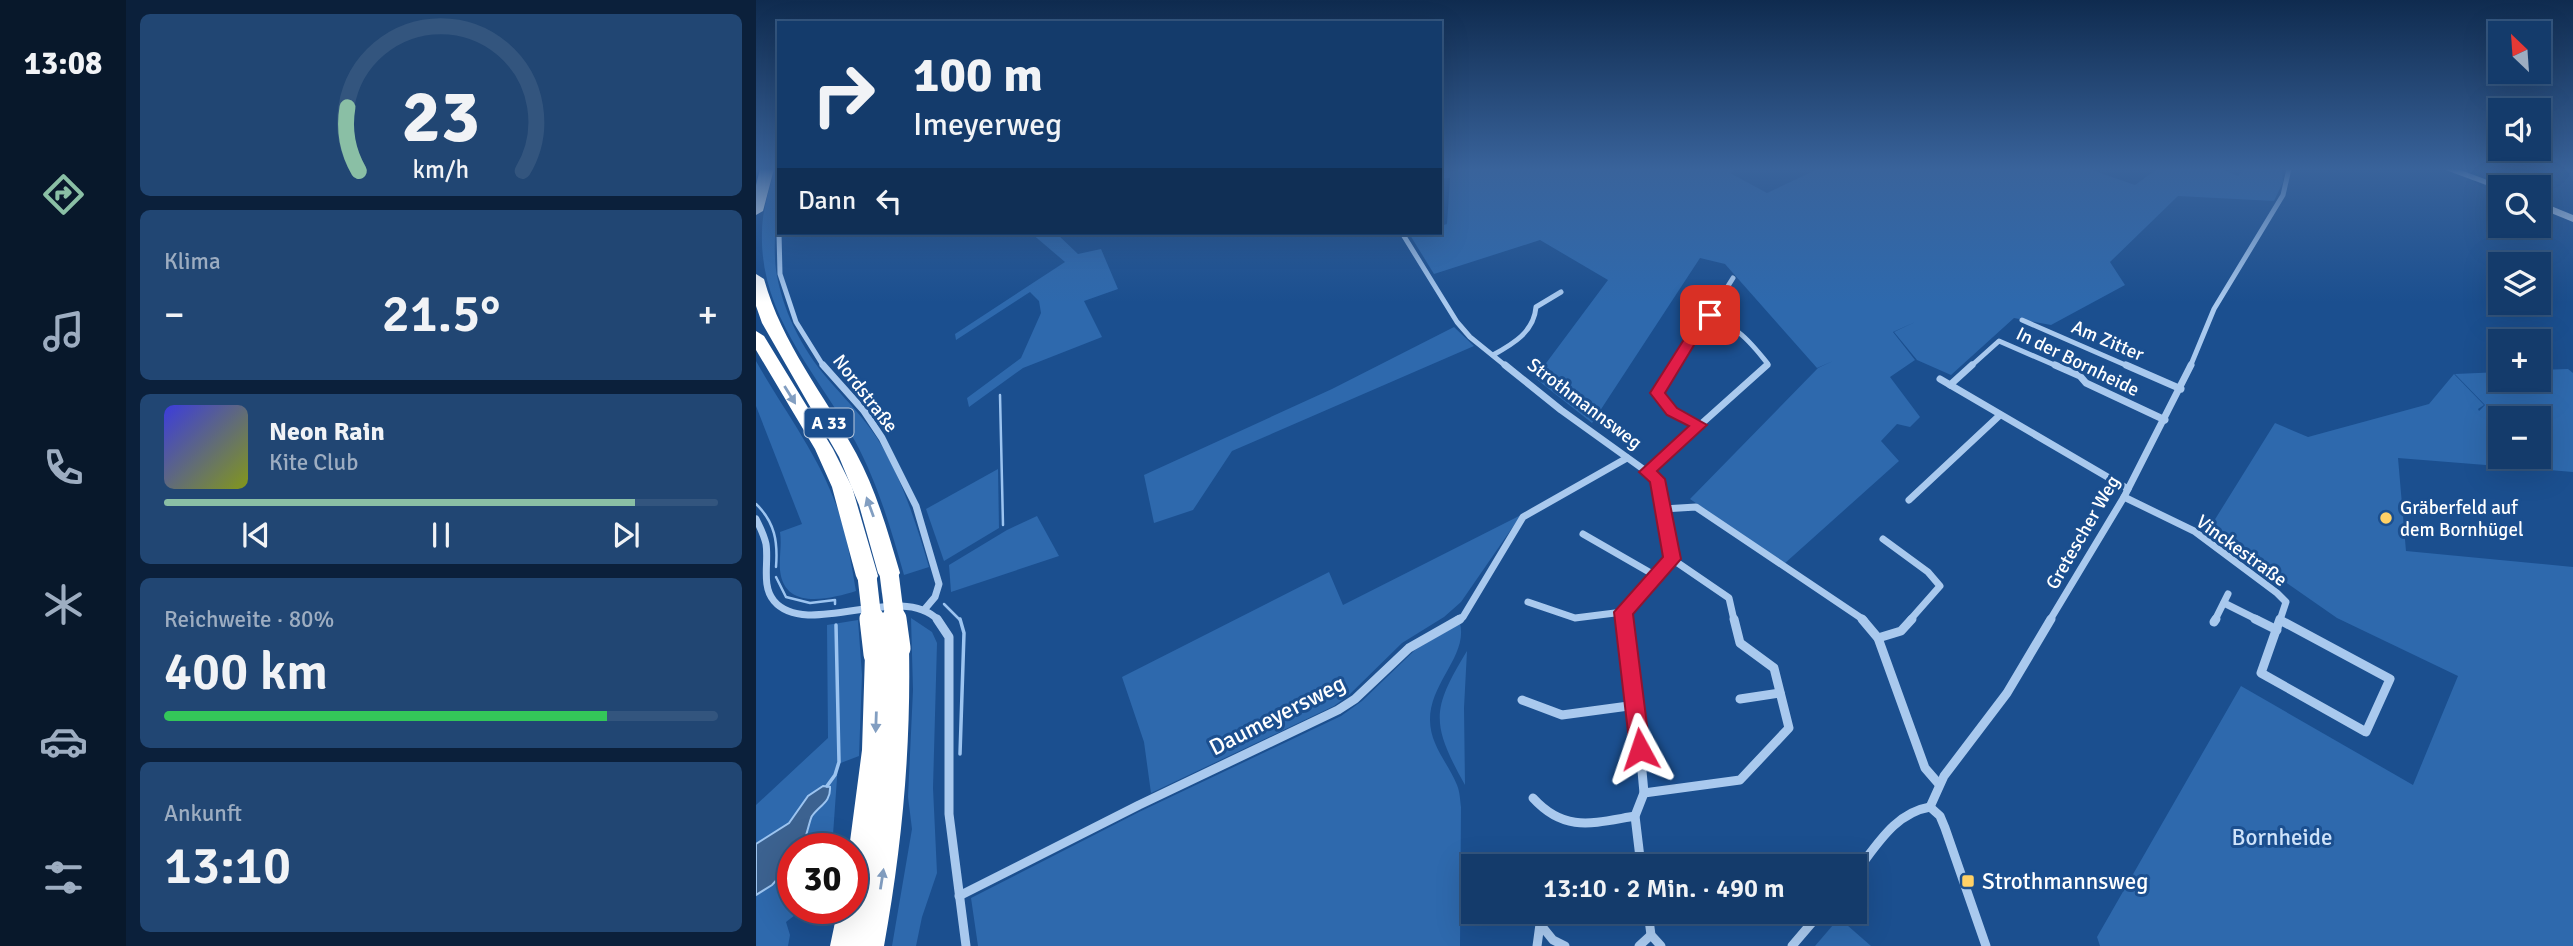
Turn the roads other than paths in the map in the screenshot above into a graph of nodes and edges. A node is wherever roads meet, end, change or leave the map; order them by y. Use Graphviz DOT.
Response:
graph roads {
  1 [pos="2272,213"];
  2 [pos="779,235"];
  3 [pos="1403,235"];
  4 [pos="1733,278"];
  5 [pos="756,279"];
  6 [pos="1561,292"];
  7 [pos="2022,320"];
  8 [pos="1711,321"];
  9 [pos="756,336"];
  10 [pos="1493,355"];
  11 [pos="1940,379"];
  12 [pos="1950,385"];
  13 [pos="2181,389"];
  14 [pos="2000,415"];
  15 [pos="2165,420"];
  16 [pos="1700,425"];
  17 [pos="1627,458"];
  18 [pos="1647,472"];
  19 [pos="2126,493"];
  20 [pos="1909,500"];
  21 [pos="1663,509"];
  22 [pos="756,519"];
  23 [pos="1583,534"];
  24 [pos="1883,539"];
  25 [pos="1672,559"];
  26 [pos="878,574"];
  27 [pos="1656,576"];
  28 [pos="760,584"];
  29 [pos="2228,594"];
  30 [pos="1528,602"];
  31 [pos="2224,603"];
  32 [pos="924,610"];
  33 [pos="1623,612"];
  34 [pos="2214,622"];
  35 [pos="2278,625"];
  36 [pos="1878,638"];
  37 [pos="887,651"];
  38 [pos="1780,693"];
  39 [pos="1740,699"];
  40 [pos="1522,700"];
  41 [pos="1636,705"];
  42 [pos="1938,783"];
  43 [pos="1644,793"];
  44 [pos="1533,798"];
  45 [pos="1930,807"];
  46 [pos="1635,816"];
  47 [pos="864,833"];
  48 [pos="1640,854"];
  49 [pos="1867,859"];
  50 [pos="959,895"];
  51 [pos="849,924"];
  52 [pos="1650,924"];
  53 [pos="1811,924"];
  54 [pos="1651,935"];
  55 [pos="844,946"];
  56 [pos="870,946"];
  57 [pos="965,946"];
  58 [pos="1537,946"];
  59 [pos="1565,946"];
  60 [pos="1639,946"];
  61 [pos="1661,946"];
  62 [pos="1792,946"];
  63 [pos="1986,946"];
  1 -- 13 [label="street, Gretescher Weg"];
  2 -- 32 [label="street, Nordstraße"];
  3 -- 10 [label="street, Strothmannsweg"];
  4 -- 8 [label="street"];
  26 -- 5 [label="highway, A 33, one-way"];
  6 -- 10 [label="street"];
  7 -- 13 [label="street, Am Zitter"];
  8 -- 16 [label="street"];
  8 -- 16 [label="street"];
  9 -- 26 [label="highway, A 33, one-way"];
  10 -- 17 [label="street, Strothmannsweg"];
  11 -- 12 [label="street"];
  12 -- 14 [label="street"];
  12 -- 15 [label="street, In der Bornheide"];
  13 -- 15 [label="street, Gretescher Weg"];
  14 -- 19 [label="street"];
  14 -- 20 [label="street"];
  15 -- 19 [label="street, Gretescher Weg"];
  16 -- 18 [label="street"];
  17 -- 18 [label="street, Strothmannsweg"];
  17 -- 50 [label="street, Daumeyersweg"];
  18 -- 21 [label="street, Strothmannsweg"];
  19 -- 35 [label="street, Vinckestraße"];
  19 -- 42 [label="street, Gretescher Weg"];
  21 -- 25 [label="street, Strothmannsweg"];
  21 -- 36 [label="street"];
  22 -- 28 [label="street"];
  23 -- 27 [label="street"];
  24 -- 36 [label="street"];
  25 -- 27 [label="street"];
  25 -- 38 [label="street"];
  26 -- 37 [label="highway, A 33, bridge"];
  27 -- 33 [label="street"];
  28 -- 32 [label="street"];
  29 -- 31 [label="street"];
  30 -- 33 [label="street"];
  31 -- 34 [label="street"];
  31 -- 35 [label="street"];
  32 -- 50 [label="street"];
  33 -- 41 [label="street"];
  35 -- 35 [label="street"];
  36 -- 42 [label="street"];
  37 -- 47 [label="highway, A 33, one-way"];
  56 -- 37 [label="highway, A 33, one-way"];
  38 -- 39 [label="street"];
  38 -- 43 [label="street"];
  40 -- 41 [label="street"];
  41 -- 43 [label="street"];
  42 -- 45 [label="street, Gretescher Weg"];
  43 -- 46 [label="street"];
  44 -- 46 [label="street"];
  45 -- 49 [label="street"];
  45 -- 63 [label="street"];
  46 -- 48 [label="street"];
  50 -- 57 [label="street"];
  51 -- 55 [label="highway, A 33"];
  52 -- 54 [label="street"];
  53 -- 62 [label="street"];
  54 -- 60 [label="street"];
  54 -- 61 [label="street"];
  58 -- 59 [label="street"];
}
